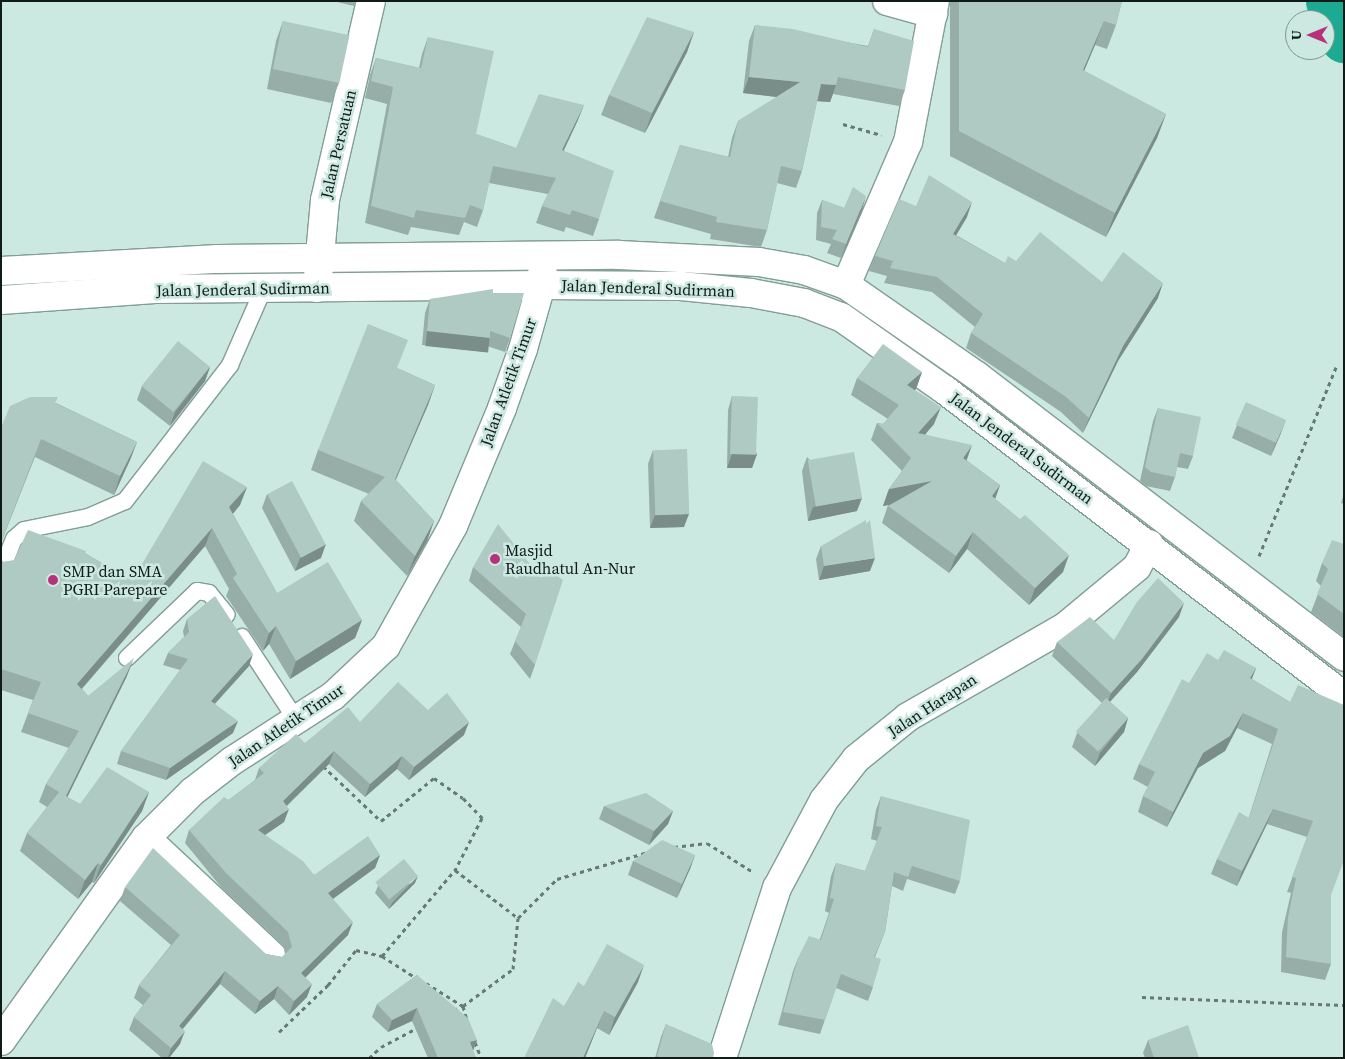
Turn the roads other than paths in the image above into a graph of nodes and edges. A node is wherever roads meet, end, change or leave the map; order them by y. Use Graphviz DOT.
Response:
graph roads {
  1 [pos="371,1"];
  2 [pos="887,1"];
  3 [pos="934,8"];
  4 [pos="544,257"];
  5 [pos="319,258"];
  6 [pos="1,272"];
  7 [pos="541,284"];
  8 [pos="846,285"];
  9 [pos="317,288"];
  10 [pos="263,290"];
  11 [pos="1,300"];
  12 [pos="1149,544"];
  13 [pos="1,571"];
  14 [pos="1296,621"];
  15 [pos="1277,647"];
  16 [pos="1344,657"];
  17 [pos="127,658"];
  18 [pos="1344,696"];
  19 [pos="297,721"];
  20 [pos="146,838"];
  21 [pos="272,956"];
  22 [pos="1,1041"];
  23 [pos="722,1058"];
  1 -- 5 [label="main road, Jalan Persatuan"];
  2 -- 3 [label="main road"];
  3 -- 8 [label="main road"];
  4 -- 5 [label="main road, Jalan Jenderal Sudirman"];
  4 -- 7 [label="main road, Jalan Atletik Timur"];
  4 -- 8 [label="main road, Jalan Jenderal Sudirman"];
  5 -- 6 [label="main road, Jalan Jenderal Sudirman"];
  5 -- 9 [label="main road, Jalan Persatuan"];
  7 -- 9 [label="main road, Jalan Jenderal Sudirman"];
  7 -- 12 [label="main road, Jalan Jenderal Sudirman"];
  7 -- 19 [label="main road, Jalan Atletik Timur"];
  8 -- 14 [label="main road, Jalan Jenderal Sudirman"];
  9 -- 10 [label="main road, Jalan Jenderal Sudirman"];
  10 -- 11 [label="main road, Jalan Jenderal Sudirman"];
  10 -- 13 [label="lane"];
  12 -- 15 [label="main road, Jalan Jenderal Sudirman"];
  12 -- 23 [label="main road, Jalan Harapan"];
  14 -- 15 [label="main road"];
  14 -- 16 [label="main road, Jalan Jenderal Sudirman"];
  15 -- 18 [label="main road, Jalan Jenderal Sudirman"];
  17 -- 19 [label="lane"];
  19 -- 20 [label="main road, Jalan Atletik Timur"];
  20 -- 21 [label="main road"];
  20 -- 22 [label="main road, Jalan Atletik Timur"];
}
